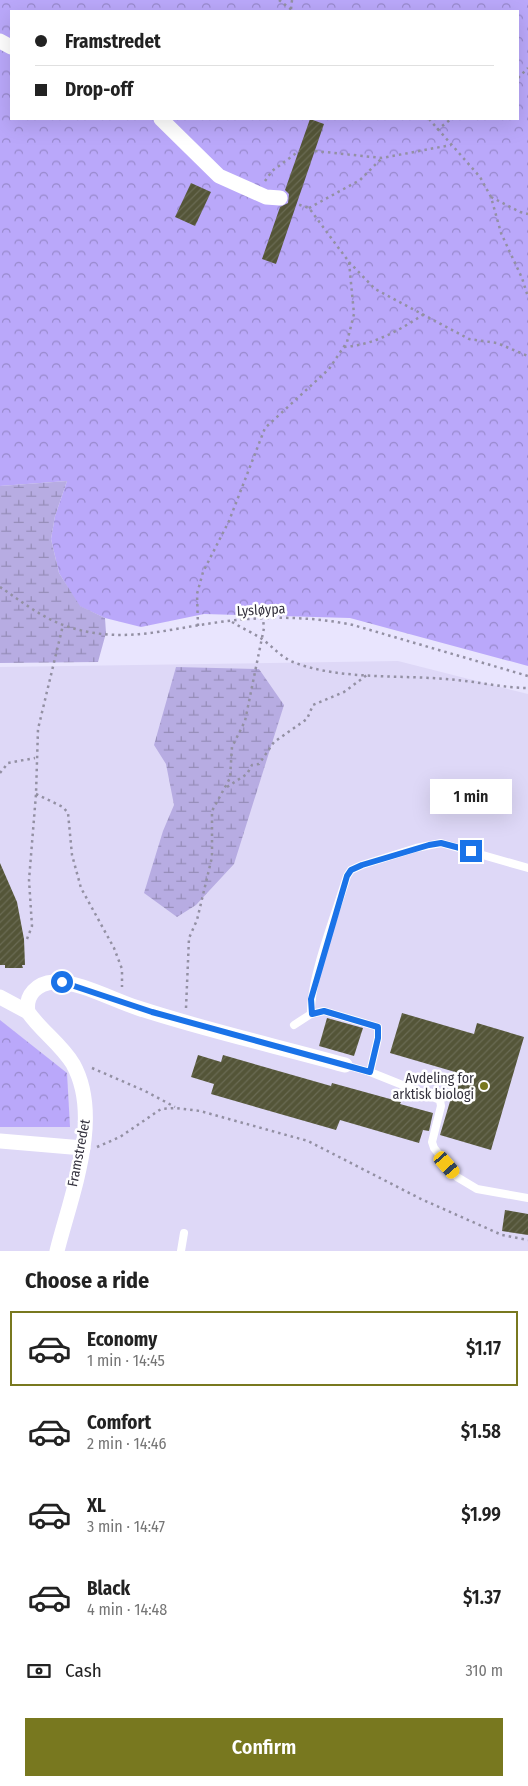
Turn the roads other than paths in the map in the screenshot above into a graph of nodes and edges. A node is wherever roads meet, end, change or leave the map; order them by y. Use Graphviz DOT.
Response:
graph roads {
  1 [pos="162,120"];
  2 [pos="280,198"];
  3 [pos="528,868"];
  4 [pos="0,997"];
  5 [pos="28,1012"];
  6 [pos="312,1014"];
  7 [pos="294,1025"];
  8 [pos="345,1064"];
  9 [pos="370,1072"];
  10 [pos="0,1141"];
  11 [pos="82,1148"];
  12 [pos="528,1198"];
  13 [pos="184,1232"];
  14 [pos="57,1251"];
  15 [pos="181,1251"];
  1 -- 2 [label="street"];
  3 -- 6 [label="lane"];
  4 -- 5 [label="street, Framstredet"];
  5 -- 8 [label="street"];
  5 -- 11 [label="street, Framstredet"];
  6 -- 7 [label="lane"];
  6 -- 9 [label="lane"];
  8 -- 9 [label="lane"];
  9 -- 12 [label="lane"];
  10 -- 11 [label="street"];
  11 -- 14 [label="street, Framstredet"];
  13 -- 15 [label="lane"];
}
